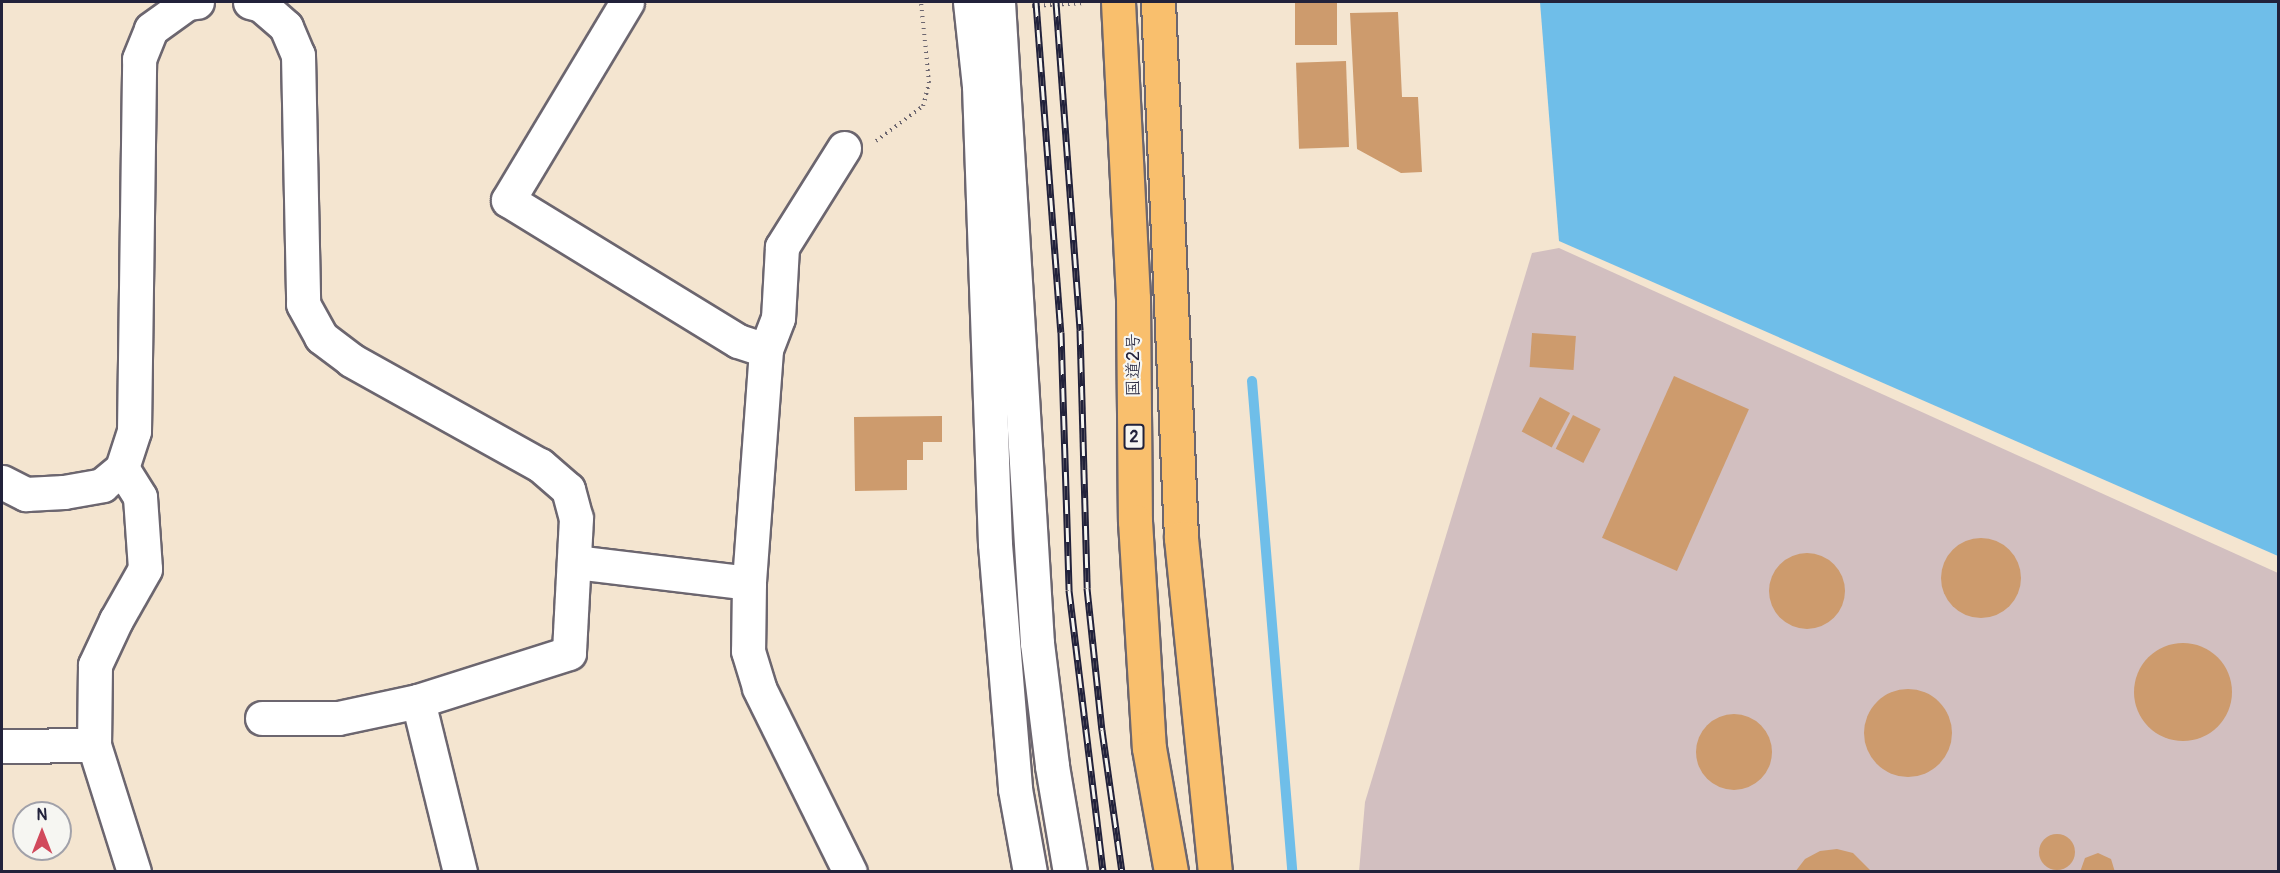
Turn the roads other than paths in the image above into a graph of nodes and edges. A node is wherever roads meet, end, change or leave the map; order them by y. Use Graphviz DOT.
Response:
graph roads {
  1 [pos="197,2"];
  2 [pos="250,2"];
  3 [pos="627,2"];
  4 [pos="1104,2"];
  5 [pos="1158,2"];
  6 [pos="989,4"];
  7 [pos="844,148"];
  8 [pos="766,350"];
  9 [pos="122,468"];
  10 [pos="2,482"];
  11 [pos="576,562"];
  12 [pos="749,583"];
  13 [pos="418,701"];
  14 [pos="262,718"];
  15 [pos="94,745"];
  16 [pos="2,746"];
  17 [pos="134,872"];
  18 [pos="460,872"];
  19 [pos="850,872"];
  20 [pos="1030,872"];
  21 [pos="1070,872"];
  22 [pos="1170,872"];
  23 [pos="1215,872"];
  1 -- 9 [label="street"];
  2 -- 11 [label="street"];
  3 -- 8 [label="street"];
  4 -- 22 [label="highway, 国道2号 / 2"];
  5 -- 23 [label="highway"];
  6 -- 20 [label="street"];
  6 -- 21 [label="street"];
  7 -- 8 [label="street"];
  8 -- 12 [label="street"];
  9 -- 10 [label="street"];
  9 -- 15 [label="street"];
  11 -- 12 [label="street"];
  11 -- 13 [label="street"];
  12 -- 19 [label="street"];
  13 -- 14 [label="street"];
  13 -- 18 [label="street"];
  15 -- 16 [label="street"];
  15 -- 17 [label="street"];
}
